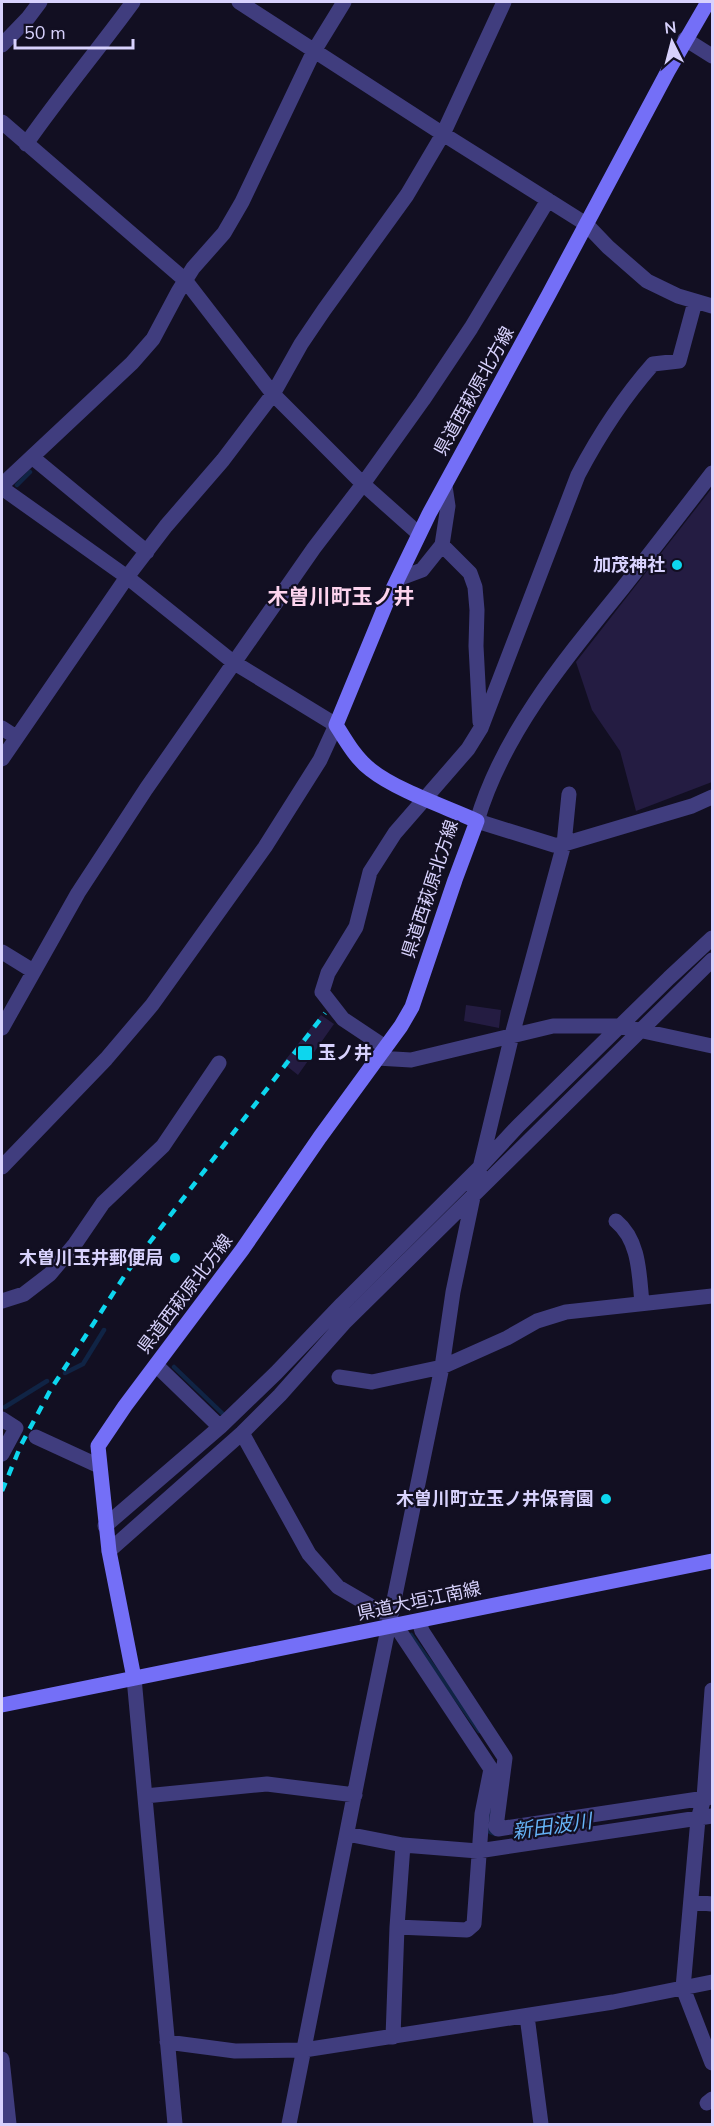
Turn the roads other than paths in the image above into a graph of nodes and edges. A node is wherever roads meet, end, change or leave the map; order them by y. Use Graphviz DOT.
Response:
graph roads {
  1 [pos="40,2"];
  2 [pos="133,2"];
  3 [pos="239,2"];
  4 [pos="344,2"];
  5 [pos="504,2"];
  6 [pos="708,2"];
  7 [pos="685,39"];
  8 [pos="2,45"];
  9 [pos="314,51"];
  10 [pos="712,56"];
  11 [pos="2,122"];
  12 [pos="443,134"];
  13 [pos="26,144"];
  14 [pos="548,200"];
  15 [pos="586,224"];
  16 [pos="185,280"];
  17 [pos="695,302"];
  18 [pos="712,306"];
  19 [pos="273,394"];
  20 [pos="32,457"];
  21 [pos="712,473"];
  22 [pos="363,484"];
  23 [pos="2,486"];
  24 [pos="445,486"];
  25 [pos="419,534"];
  26 [pos="442,545"];
  27 [pos="147,552"];
  28 [pos="127,577"];
  29 [pos="398,579"];
  30 [pos="233,662"];
  31 [pos="336,725"];
  32 [pos="2,728"];
  33 [pos="481,728"];
  34 [pos="16,737"];
  35 [pos="2,759"];
  36 [pos="569,794"];
  37 [pos="712,797"];
  38 [pos="425,798"];
  39 [pos="477,821"];
  40 [pos="564,844"];
  41 [pos="712,938"];
  42 [pos="2,952"];
  43 [pos="712,960"];
  44 [pos="33,970"];
  45 [pos="620,1026"];
  46 [pos="2,1028"];
  47 [pos="641,1030"];
  48 [pos="512,1035"];
  49 [pos="712,1046"];
  50 [pos="381,1052"];
  51 [pos="219,1063"];
  52 [pos="2,1167"];
  53 [pos="479,1168"];
  54 [pos="473,1197"];
  55 [pos="616,1221"];
  56 [pos="712,1296"];
  57 [pos="2,1301"];
  58 [pos="642,1304"];
  59 [pos="156,1365"];
  60 [pos="442,1367"];
  61 [pos="339,1377"];
  62 [pos="2,1419"];
  63 [pos="220,1427"];
  64 [pos="242,1433"];
  65 [pos="36,1437"];
  66 [pos="2,1454"];
  67 [pos="99,1466"];
  68 [pos="105,1526"];
  69 [pos="109,1551"];
  70 [pos="712,1561"];
  71 [pos="419,1621"];
  72 [pos="392,1622"];
  73 [pos="134,1678"];
  74 [pos="712,1690"];
  75 [pos="2,1705"];
  76 [pos="355,1795"];
  77 [pos="146,1796"];
  78 [pos="708,1798"];
  79 [pos="705,1817"];
  80 [pos="347,1834"];
  81 [pos="403,1845"];
  82 [pos="478,1851"];
  83 [pos="691,1902"];
  84 [pos="712,1904"];
  85 [pos="397,1927"];
  86 [pos="712,1982"];
  87 [pos="683,1988"];
  88 [pos="527,2016"];
  89 [pos="393,2037"];
  90 [pos="167,2042"];
  91 [pos="304,2050"];
  92 [pos="2,2059"];
  93 [pos="712,2063"];
  94 [pos="9,2124"];
  95 [pos="175,2124"];
  96 [pos="289,2124"];
  97 [pos="541,2124"];
  1 -- 8 [label="street"];
  2 -- 13 [label="street"];
  3 -- 9 [label="street"];
  4 -- 9 [label="street"];
  5 -- 12 [label="street"];
  6 -- 7 [label="main road, 県道西萩原北方線"];
  7 -- 10 [label="street"];
  7 -- 15 [label="main road, 県道西萩原北方線"];
  9 -- 12 [label="street"];
  9 -- 16 [label="street"];
  11 -- 13 [label="street"];
  12 -- 14 [label="street"];
  12 -- 19 [label="street"];
  13 -- 16 [label="street"];
  14 -- 15 [label="street"];
  14 -- 22 [label="street"];
  15 -- 17 [label="street"];
  15 -- 24 [label="main road, 県道西萩原北方線"];
  16 -- 19 [label="street"];
  16 -- 20 [label="street"];
  17 -- 18 [label="street"];
  17 -- 33 [label="street"];
  19 -- 22 [label="street"];
  19 -- 27 [label="street"];
  20 -- 23 [label="street"];
  20 -- 27 [label="street"];
  21 -- 39 [label="street"];
  22 -- 25 [label="street"];
  22 -- 30 [label="street"];
  23 -- 28 [label="street"];
  24 -- 25 [label="main road, 県道西萩原北方線"];
  24 -- 26 [label="street"];
  25 -- 29 [label="main road, 県道西萩原北方線"];
  26 -- 29 [label="street"];
  26 -- 33 [label="street"];
  27 -- 28 [label="street"];
  28 -- 30 [label="street"];
  28 -- 34 [label="street"];
  29 -- 31 [label="main road, 県道西萩原北方線"];
  30 -- 31 [label="street"];
  30 -- 44 [label="street"];
  31 -- 38 [label="main road, 県道西萩原北方線"];
  31 -- 52 [label="street"];
  32 -- 34 [label="street"];
  33 -- 38 [label="street"];
  34 -- 35 [label="street"];
  36 -- 40 [label="street"];
  37 -- 40 [label="street"];
  38 -- 39 [label="main road, 県道西萩原北方線"];
  38 -- 50 [label="street"];
  39 -- 40 [label="street"];
  39 -- 50 [label="main road, 県道西萩原北方線"];
  40 -- 48 [label="street"];
  41 -- 45 [label="street"];
  42 -- 44 [label="street"];
  43 -- 47 [label="street"];
  44 -- 46 [label="street"];
  45 -- 47 [label="street"];
  45 -- 48 [label="street"];
  45 -- 53 [label="street"];
  47 -- 49 [label="street"];
  47 -- 54 [label="street"];
  48 -- 50 [label="street"];
  48 -- 53 [label="street"];
  50 -- 59 [label="main road, 県道西萩原北方線"];
  51 -- 57 [label="street"];
  53 -- 54 [label="street"];
  53 -- 63 [label="street"];
  54 -- 60 [label="street"];
  54 -- 64 [label="street"];
  55 -- 58 [label="street"];
  56 -- 58 [label="street"];
  58 -- 60 [label="street"];
  59 -- 63 [label="street"];
  59 -- 67 [label="main road, 県道西萩原北方線"];
  60 -- 61 [label="street"];
  60 -- 72 [label="street"];
  62 -- 66 [label="street"];
  63 -- 68 [label="street"];
  64 -- 69 [label="street"];
  64 -- 72 [label="street"];
  65 -- 67 [label="street"];
  67 -- 68 [label="main road, 県道西萩原北方線"];
  68 -- 69 [label="main road, 県道西萩原北方線"];
  69 -- 73 [label="main road, 県道西萩原北方線"];
  70 -- 71 [label="main road, 県道大垣江南線"];
  71 -- 72 [label="main road, 県道大垣江南線"];
  71 -- 78 [label="street"];
  72 -- 73 [label="main road, 県道大垣江南線"];
  72 -- 76 [label="street"];
  72 -- 82 [label="street"];
  73 -- 75 [label="main road"];
  73 -- 77 [label="street"];
  74 -- 78 [label="street"];
  76 -- 77 [label="street"];
  76 -- 80 [label="street"];
  77 -- 90 [label="street"];
  78 -- 79 [label="street"];
  79 -- 82 [label="street"];
  79 -- 83 [label="street"];
  80 -- 81 [label="street"];
  80 -- 91 [label="street"];
  81 -- 82 [label="street"];
  81 -- 85 [label="street"];
  82 -- 85 [label="street"];
  83 -- 84 [label="street"];
  83 -- 87 [label="street"];
  85 -- 89 [label="street"];
  86 -- 87 [label="street"];
  87 -- 88 [label="street"];
  87 -- 93 [label="street"];
  88 -- 89 [label="street"];
  88 -- 97 [label="street"];
  89 -- 91 [label="street"];
  90 -- 91 [label="street"];
  90 -- 95 [label="street"];
  91 -- 96 [label="street"];
  92 -- 94 [label="street"];
}
